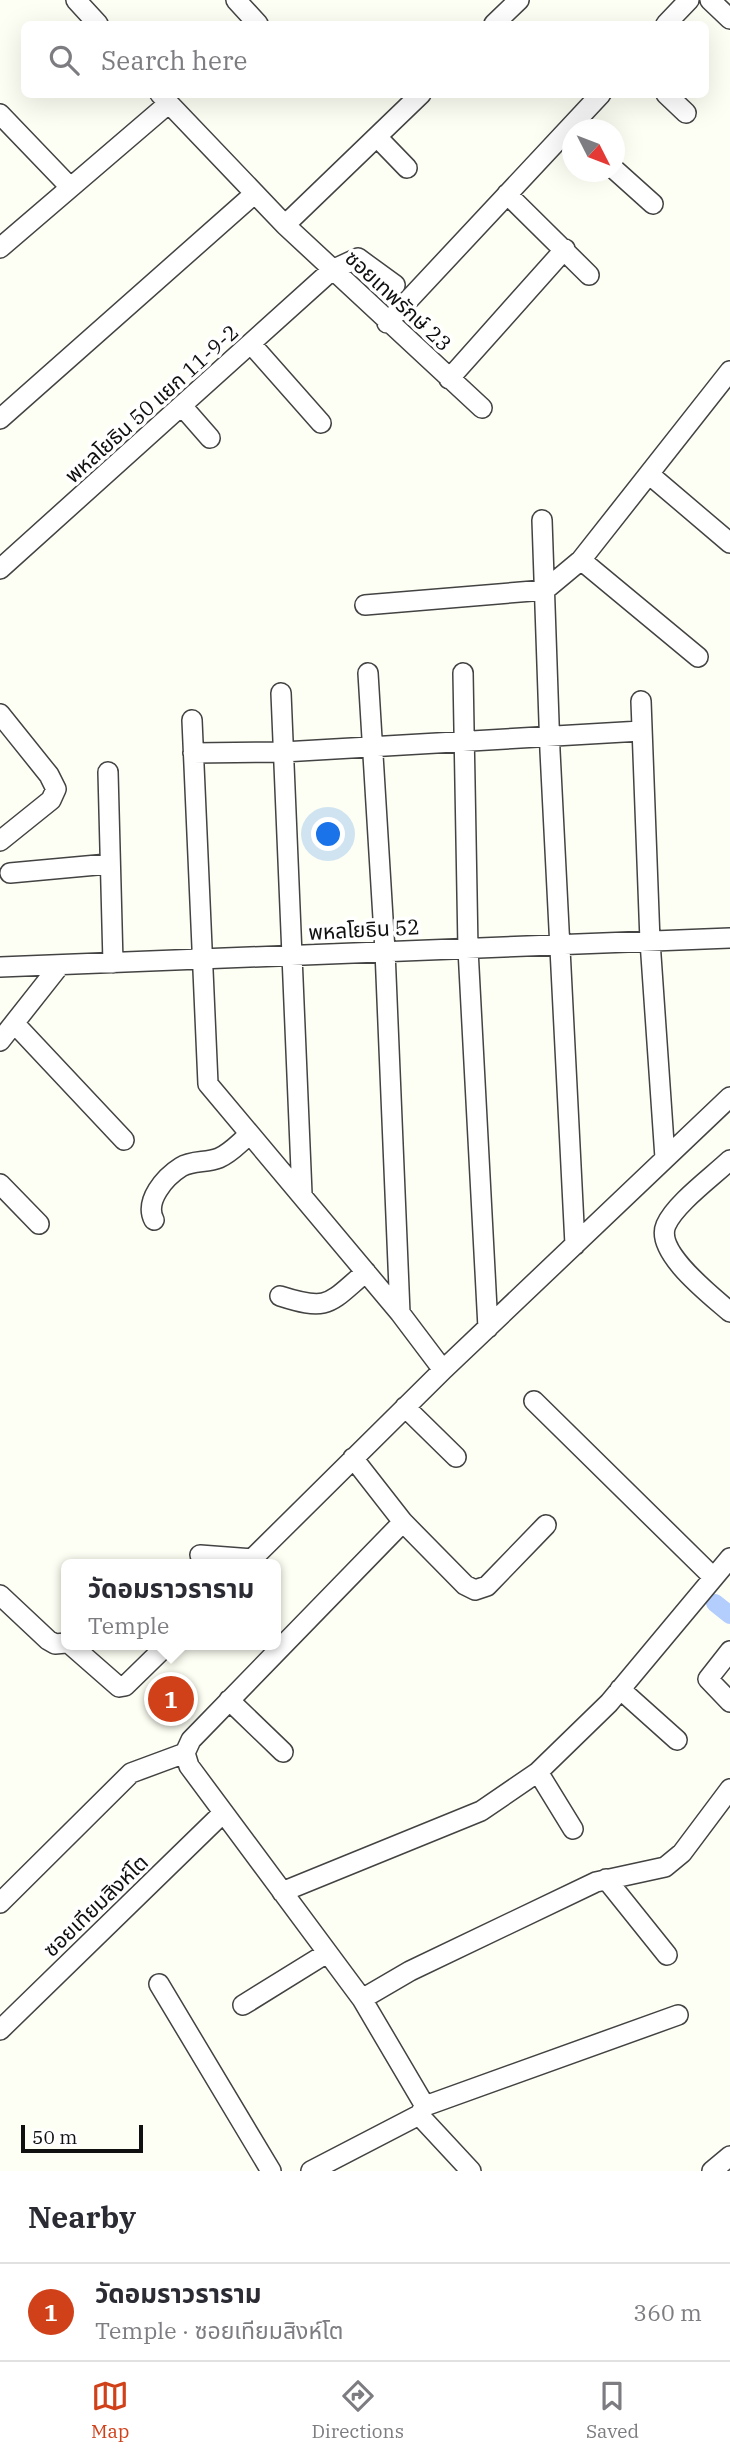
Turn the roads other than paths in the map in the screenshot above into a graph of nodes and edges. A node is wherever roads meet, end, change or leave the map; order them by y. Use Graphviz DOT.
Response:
graph roads {
  1 [pos="76,0"];
  2 [pos="236,0"];
  3 [pos="519,0"];
  4 [pos="689,0"];
  5 [pos="710,0"];
  6 [pos="730,19"];
  7 [pos="95,21"];
  8 [pos="255,21"];
  9 [pos="497,21"];
  10 [pos="669,21"];
  11 [pos="417,98"];
  12 [pos="598,98"];
  13 [pos="670,98"];
  14 [pos="164,99"];
  15 [pos="686,113"];
  16 [pos="0,114"];
  17 [pos="580,119"];
  18 [pos="377,137"];
  19 [pos="562,138"];
  20 [pos="407,168"];
  21 [pos="625,179"];
  22 [pos="70,187"];
  23 [pos="507,194"];
  24 [pos="253,195"];
  25 [pos="653,204"];
  26 [pos="285,225"];
  27 [pos="0,248"];
  28 [pos="565,250"];
  29 [pos="332,270"];
  30 [pos="589,275"];
  31 [pos="395,285"];
  32 [pos="387,323"];
  33 [pos="252,345"];
  34 [pos="730,371"];
  35 [pos="449,379"];
  36 [pos="723,393"];
  37 [pos="182,406"];
  38 [pos="482,408"];
  39 [pos="0,419"];
  40 [pos="321,423"];
  41 [pos="210,438"];
  42 [pos="650,475"];
  43 [pos="542,520"];
  44 [pos="730,543"];
  45 [pos="581,560"];
  46 [pos="0,569"];
  47 [pos="545,590"];
  48 [pos="365,606"];
  49 [pos="698,657"];
  50 [pos="368,673"];
  51 [pos="463,673"];
  52 [pos="281,692"];
  53 [pos="641,701"];
  54 [pos="0,714"];
  55 [pos="192,720"];
  56 [pos="641,731"];
  57 [pos="549,737"];
  58 [pos="467,740"];
  59 [pos="373,744"];
  60 [pos="283,752"];
  61 [pos="193,753"];
  62 [pos="107,772"];
  63 [pos="0,841"];
  64 [pos="108,864"];
  65 [pos="10,873"];
  66 [pos="730,938"];
  67 [pos="650,941"];
  68 [pos="559,945"];
  69 [pos="468,949"];
  70 [pos="385,951"];
  71 [pos="295,956"];
  72 [pos="205,960"];
  73 [pos="113,963"];
  74 [pos="61,965"];
  75 [pos="0,967"];
  76 [pos="16,1024"];
  77 [pos="0,1041"];
  78 [pos="730,1097"];
  79 [pos="249,1135"];
  80 [pos="124,1140"];
  81 [pos="665,1158"];
  82 [pos="730,1160"];
  83 [pos="0,1184"];
  84 [pos="302,1194"];
  85 [pos="154,1220"];
  86 [pos="39,1224"];
  87 [pos="575,1245"];
  88 [pos="366,1272"];
  89 [pos="281,1296"];
  90 [pos="730,1312"];
  91 [pos="400,1313"];
  92 [pos="488,1328"];
  93 [pos="443,1370"];
  94 [pos="534,1401"];
  95 [pos="405,1407"];
  96 [pos="456,1457"];
  97 [pos="353,1458"];
  98 [pos="403,1522"];
  99 [pos="546,1525"];
  100 [pos="200,1555"];
  101 [pos="730,1558"];
  102 [pos="229,1559"];
  103 [pos="253,1559"];
  104 [pos="713,1577"];
  105 [pos="0,1595"];
  106 [pos="61,1643"];
  107 [pos="281,1647"];
  108 [pos="77,1650"];
  109 [pos="162,1650"];
  110 [pos="278,1650"];
  111 [pos="730,1651"];
  112 [pos="620,1689"];
  113 [pos="229,1700"];
  114 [pos="730,1702"];
  115 [pos="677,1740"];
  116 [pos="282,1752"];
  117 [pos="185,1753"];
  118 [pos="538,1772"];
  119 [pos="730,1789"];
  120 [pos="223,1813"];
  121 [pos="573,1829"];
  122 [pos="606,1879"];
  123 [pos="282,1892"];
  124 [pos="0,1903"];
  125 [pos="327,1953"];
  126 [pos="667,1955"];
  127 [pos="159,1984"];
  128 [pos="362,1999"];
  129 [pos="243,2005"];
  130 [pos="678,2015"];
  131 [pos="0,2030"];
  132 [pos="422,2110"];
  133 [pos="730,2156"];
  134 [pos="271,2171"];
  135 [pos="311,2171"];
  136 [pos="471,2171"];
  137 [pos="712,2171"];
  1 -- 7 [label="street"];
  2 -- 8 [label="street"];
  3 -- 9 [label="street"];
  4 -- 10 [label="street"];
  5 -- 6 [label="street"];
  11 -- 18 [label="street"];
  12 -- 17 [label="street"];
  13 -- 15 [label="street"];
  14 -- 22 [label="street"];
  14 -- 24 [label="street, ซอยเทพรักษ์ 23"];
  16 -- 22 [label="street"];
  18 -- 20 [label="street"];
  18 -- 26 [label="street"];
  19 -- 23 [label="street"];
  21 -- 25 [label="street"];
  22 -- 27 [label="street"];
  23 -- 28 [label="street"];
  23 -- 32 [label="street"];
  24 -- 26 [label="street, ซอยเทพรักษ์ 23"];
  24 -- 39 [label="street"];
  26 -- 29 [label="street, ซอยเทพรักษ์ 23"];
  28 -- 30 [label="street"];
  28 -- 35 [label="street"];
  29 -- 31 [label="street"];
  29 -- 32 [label="street, ซอยเทพรักษ์ 23"];
  29 -- 33 [label="street, พหลโยธิน 50 แยก 11-9-2"];
  32 -- 35 [label="street, ซอยเทพรักษ์ 23"];
  33 -- 37 [label="street, พหลโยธิน 50 แยก 11-9-2"];
  33 -- 40 [label="street"];
  34 -- 36 [label="street"];
  35 -- 38 [label="street, ซอยเทพรักษ์ 23"];
  36 -- 42 [label="street"];
  37 -- 41 [label="street"];
  37 -- 46 [label="street, พหลโยธิน 50 แยก 11-9-2"];
  42 -- 44 [label="street"];
  42 -- 45 [label="street"];
  43 -- 47 [label="street"];
  45 -- 47 [label="street"];
  45 -- 49 [label="street"];
  47 -- 48 [label="street"];
  47 -- 57 [label="street"];
  50 -- 59 [label="street"];
  51 -- 58 [label="street"];
  52 -- 60 [label="street"];
  53 -- 56 [label="street"];
  54 -- 63 [label="street"];
  55 -- 61 [label="street"];
  56 -- 57 [label="street"];
  56 -- 67 [label="street"];
  57 -- 58 [label="street"];
  57 -- 68 [label="street"];
  58 -- 59 [label="street"];
  58 -- 69 [label="street"];
  59 -- 60 [label="street"];
  59 -- 70 [label="street"];
  60 -- 61 [label="street"];
  60 -- 71 [label="street"];
  61 -- 72 [label="street"];
  62 -- 64 [label="street"];
  64 -- 65 [label="street"];
  64 -- 73 [label="street"];
  66 -- 67 [label="street, พหลโยธิน 52"];
  67 -- 68 [label="street, พหลโยธิน 52"];
  67 -- 81 [label="street"];
  68 -- 69 [label="street, พหลโยธิน 52"];
  68 -- 87 [label="street"];
  69 -- 70 [label="street, พหลโยธิน 52"];
  69 -- 92 [label="street"];
  70 -- 71 [label="street, พหลโยธิน 52"];
  70 -- 91 [label="street"];
  71 -- 72 [label="street, พหลโยธิน 52"];
  71 -- 84 [label="street"];
  72 -- 73 [label="street, พหลโยธิน 52"];
  72 -- 79 [label="street"];
  73 -- 74 [label="street, พหลโยธิน 52"];
  74 -- 75 [label="street, พหลโยธิน 52"];
  74 -- 76 [label="street"];
  76 -- 77 [label="street"];
  76 -- 80 [label="street"];
  78 -- 81 [label="street"];
  79 -- 84 [label="street"];
  79 -- 85 [label="street"];
  81 -- 87 [label="street"];
  82 -- 90 [label="street"];
  83 -- 86 [label="street"];
  84 -- 88 [label="street"];
  87 -- 92 [label="street"];
  88 -- 89 [label="street"];
  88 -- 91 [label="street"];
  91 -- 93 [label="street"];
  92 -- 93 [label="street"];
  93 -- 95 [label="street"];
  94 -- 104 [label="street"];
  95 -- 96 [label="street"];
  95 -- 97 [label="street"];
  97 -- 98 [label="street"];
  97 -- 103 [label="street"];
  98 -- 99 [label="street"];
  98 -- 107 [label="street"];
  100 -- 102 [label="street"];
  101 -- 104 [label="street"];
  104 -- 112 [label="street"];
  105 -- 106 [label="street"];
  108 -- 109 [label="street"];
  110 -- 113 [label="street"];
  111 -- 114 [label="street"];
  112 -- 115 [label="street"];
  112 -- 118 [label="street"];
  113 -- 116 [label="street"];
  113 -- 117 [label="street"];
  117 -- 120 [label="street"];
  117 -- 124 [label="street"];
  118 -- 121 [label="street"];
  118 -- 123 [label="street"];
  119 -- 122 [label="street"];
  120 -- 123 [label="street"];
  120 -- 131 [label="street, ซอยเทียมสิงห์โต"];
  122 -- 126 [label="street"];
  122 -- 128 [label="street"];
  123 -- 125 [label="street"];
  125 -- 128 [label="street"];
  125 -- 129 [label="street"];
  127 -- 134 [label="street"];
  128 -- 132 [label="street"];
  130 -- 132 [label="street"];
  132 -- 135 [label="street"];
  132 -- 136 [label="street"];
  133 -- 137 [label="street"];
}
